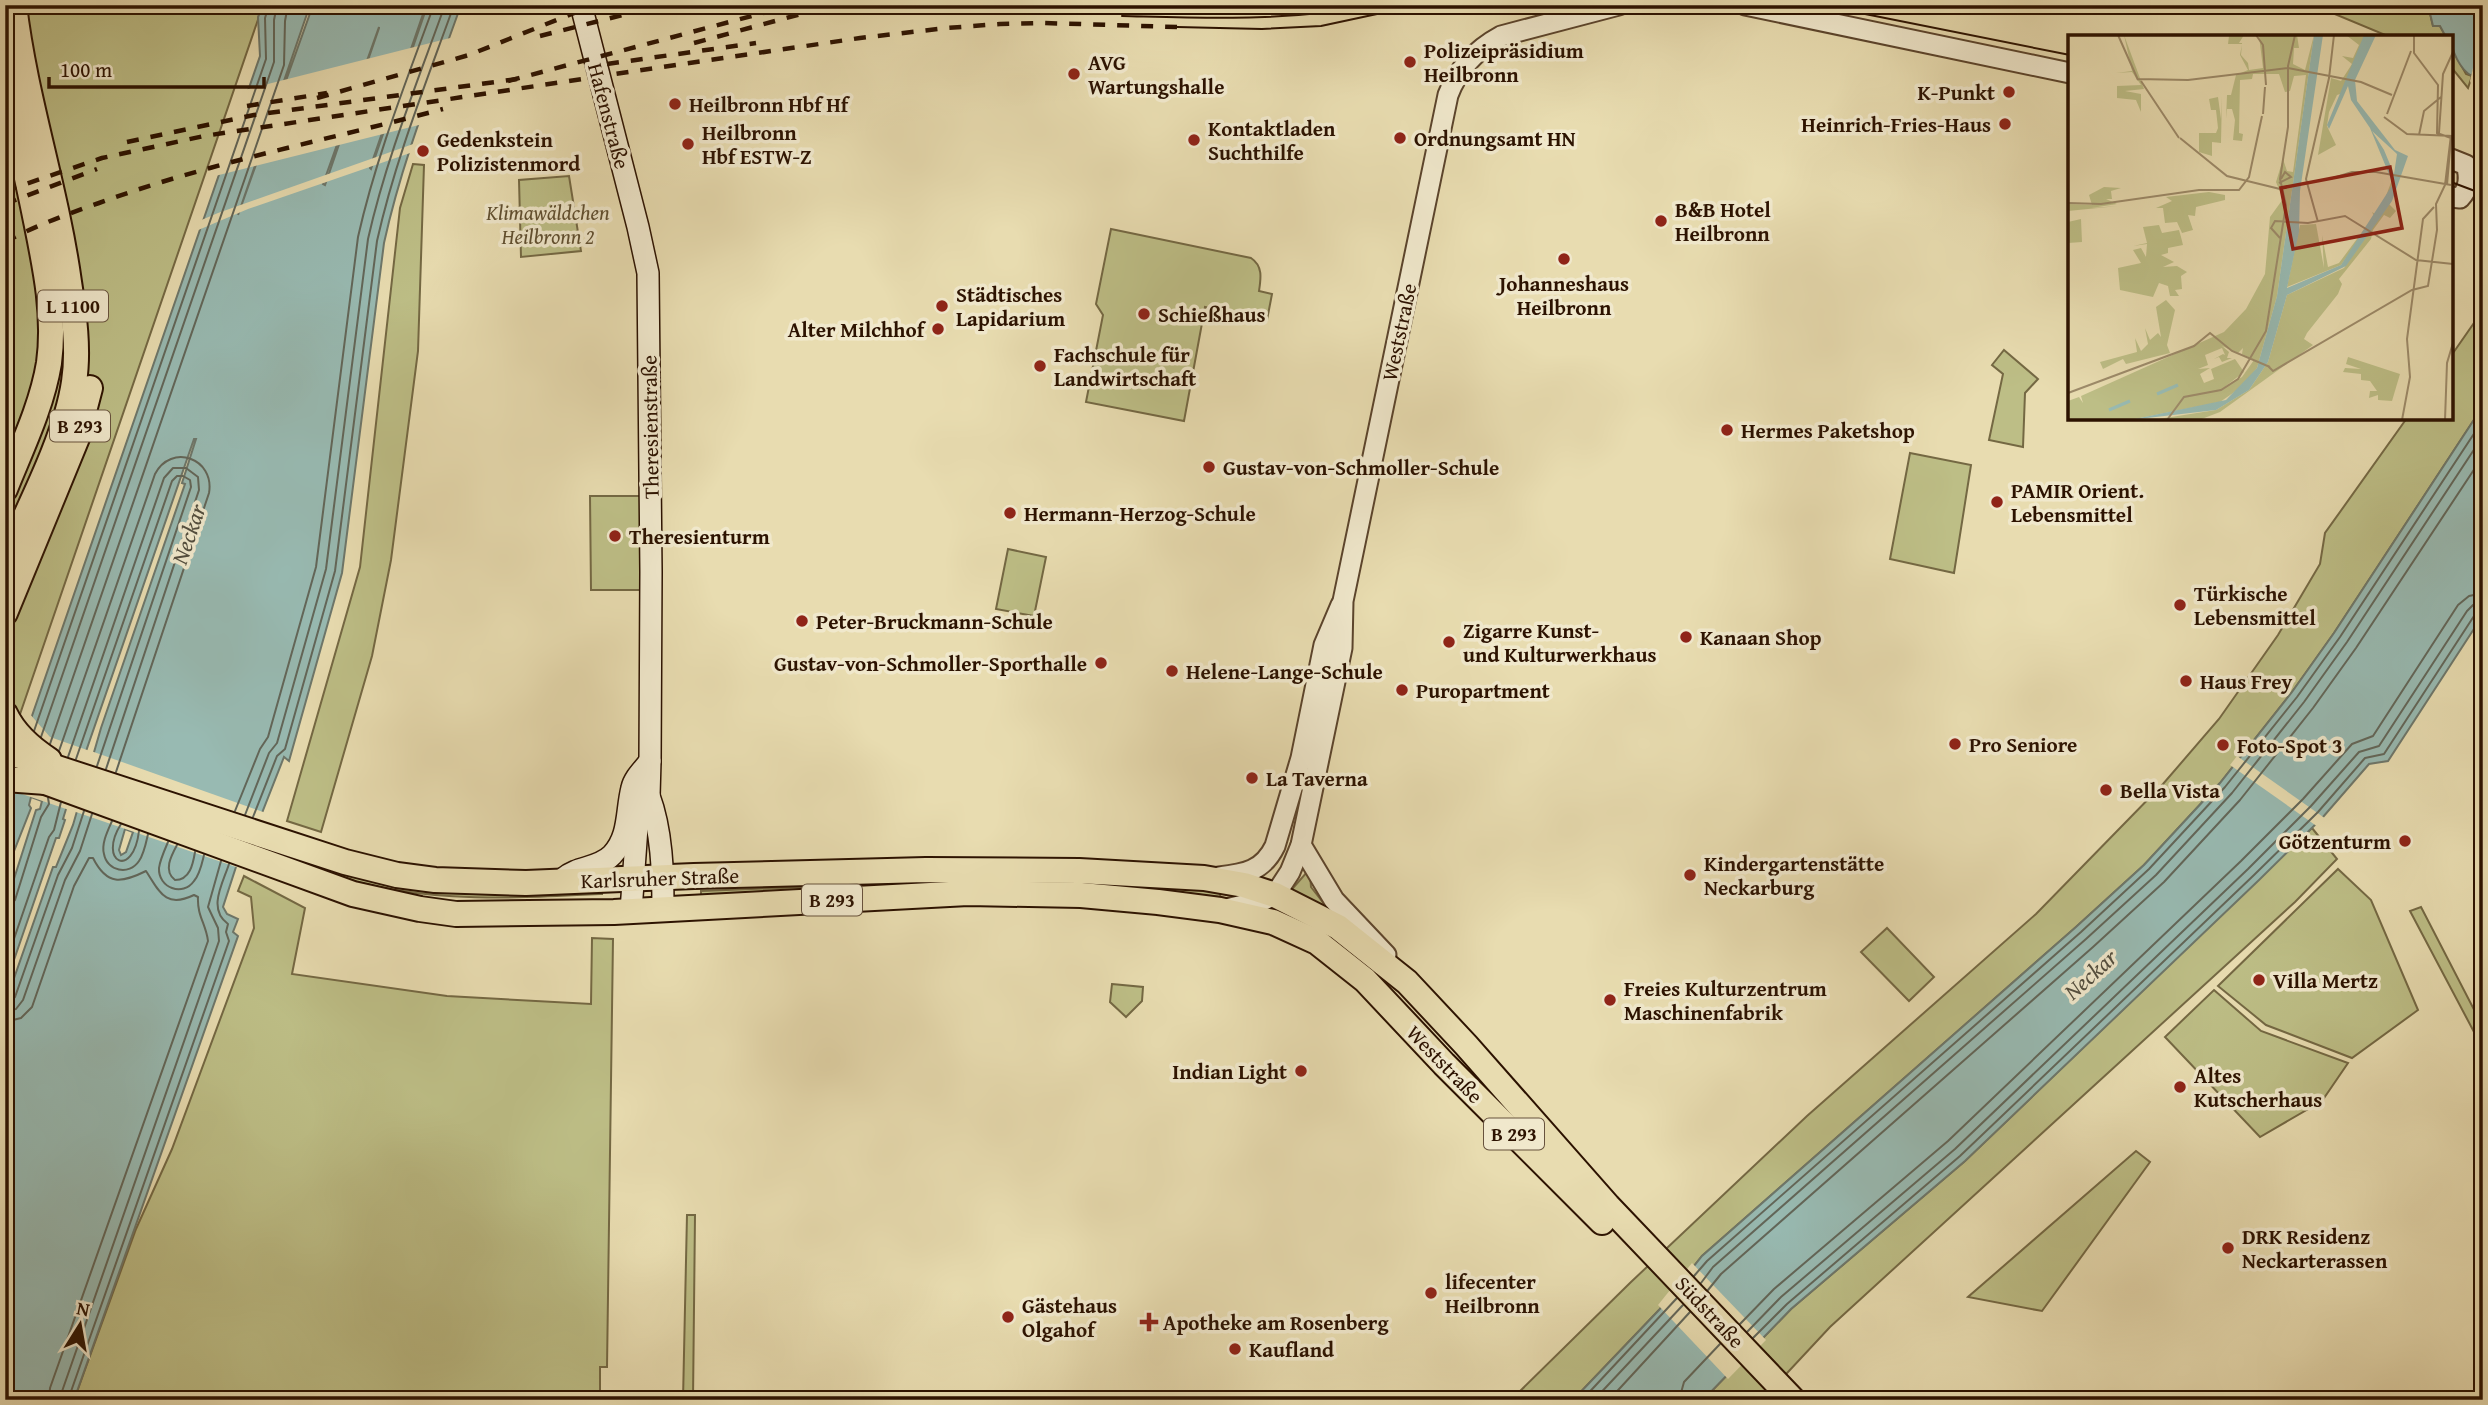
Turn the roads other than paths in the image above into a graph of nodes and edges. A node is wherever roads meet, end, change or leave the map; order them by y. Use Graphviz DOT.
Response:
graph roads {
  1 [pos="15,5"];
  2 [pos="581,5"];
  3 [pos="1619,5"];
  4 [pos="1745,5"];
  5 [pos="2068,73"];
  6 [pos="5,81"];
  7 [pos="5,112"];
  8 [pos="20,146"];
  9 [pos="2458,162"];
  10 [pos="2453,197"];
  11 [pos="638,227"];
  12 [pos="62,231"];
  13 [pos="5,489"];
  14 [pos="5,561"];
  15 [pos="1343,601"];
  16 [pos="5,613"];
  17 [pos="9,720"];
  18 [pos="5,751"];
  19 [pos="650,761"];
  20 [pos="5,768"];
  21 [pos="57,775"];
  22 [pos="5,779"];
  23 [pos="649,796"];
  24 [pos="1301,845"];
  25 [pos="1275,846"];
  26 [pos="294,858"];
  27 [pos="663,877"];
  28 [pos="633,878"];
  29 [pos="1203,878"];
  30 [pos="560,882"];
  31 [pos="1275,895"];
  32 [pos="663,909"];
  33 [pos="1220,910"];
  34 [pos="631,911"];
  35 [pos="1317,942"];
  36 [pos="1403,978"];
  37 [pos="1621,1230"];
  38 [pos="1775,1400"];
  39 [pos="1793,1400"];
  1 -- 12 [label="main road, B 293"];
  2 -- 11 [label="main road, Hafenstraße"];
  3 -- 15 [label="street, Weststraße"];
  4 -- 5 [label="street"];
  6 -- 8 [label="main road"];
  7 -- 8 [label="main road, B 293"];
  8 -- 13 [label="main road, B 293"];
  9 -- 10 [label="street"];
  11 -- 19 [label="main road, Theresienstraße"];
  12 -- 14 [label="main road, L 1100"];
  12 -- 16 [label="main road, B 293"];
  15 -- 24 [label="street, Weststraße"];
  15 -- 25 [label="street, Weststraße"];
  17 -- 21 [label="main road, B 293"];
  18 -- 21 [label="main road, Karlsruher Straße"];
  19 -- 23 [label="main road, Theresienstraße"];
  19 -- 30 [label="main road"];
  20 -- 21 [label="main road, B 293"];
  21 -- 22 [label="main road"];
  21 -- 26 [label="main road, Karlsruher Straße / B 293"];
  23 -- 27 [label="main road, Theresienstraße"];
  23 -- 28 [label="main road, Theresienstraße"];
  24 -- 31 [label="street, Weststraße"];
  24 -- 36 [label="street, Weststraße"];
  25 -- 29 [label="street, Weststraße"];
  25 -- 31 [label="street, Weststraße"];
  26 -- 30 [label="main road, Karlsruher Straße / B 293"];
  26 -- 34 [label="main road, Karlsruher Straße / B 293"];
  27 -- 28 [label="main road, Karlsruher Straße / B 293"];
  27 -- 29 [label="main road, Karlsruher Straße / B 293"];
  27 -- 32 [label="main road, Theresienstraße"];
  28 -- 30 [label="main road, Karlsruher Straße / B 293"];
  28 -- 34 [label="main road, Theresienstraße"];
  29 -- 31 [label="main road, Karlsruher Straße / B 293"];
  31 -- 33 [label="street, Karlsruher Straße"];
  31 -- 35 [label="street, Weststraße"];
  31 -- 36 [label="main road, Weststraße / B 293"];
  32 -- 33 [label="main road, Karlsruher Straße / B 293"];
  32 -- 34 [label="main road, Karlsruher Straße / B 293"];
  33 -- 35 [label="main road, Karlsruher Straße / B 293"];
  35 -- 37 [label="main road, Weststraße / B 293"];
  36 -- 37 [label="main road, Weststraße / B 293"];
  37 -- 38 [label="main road, Südstraße / B 293"];
  37 -- 39 [label="main road, Südstraße / B 293"];
}
